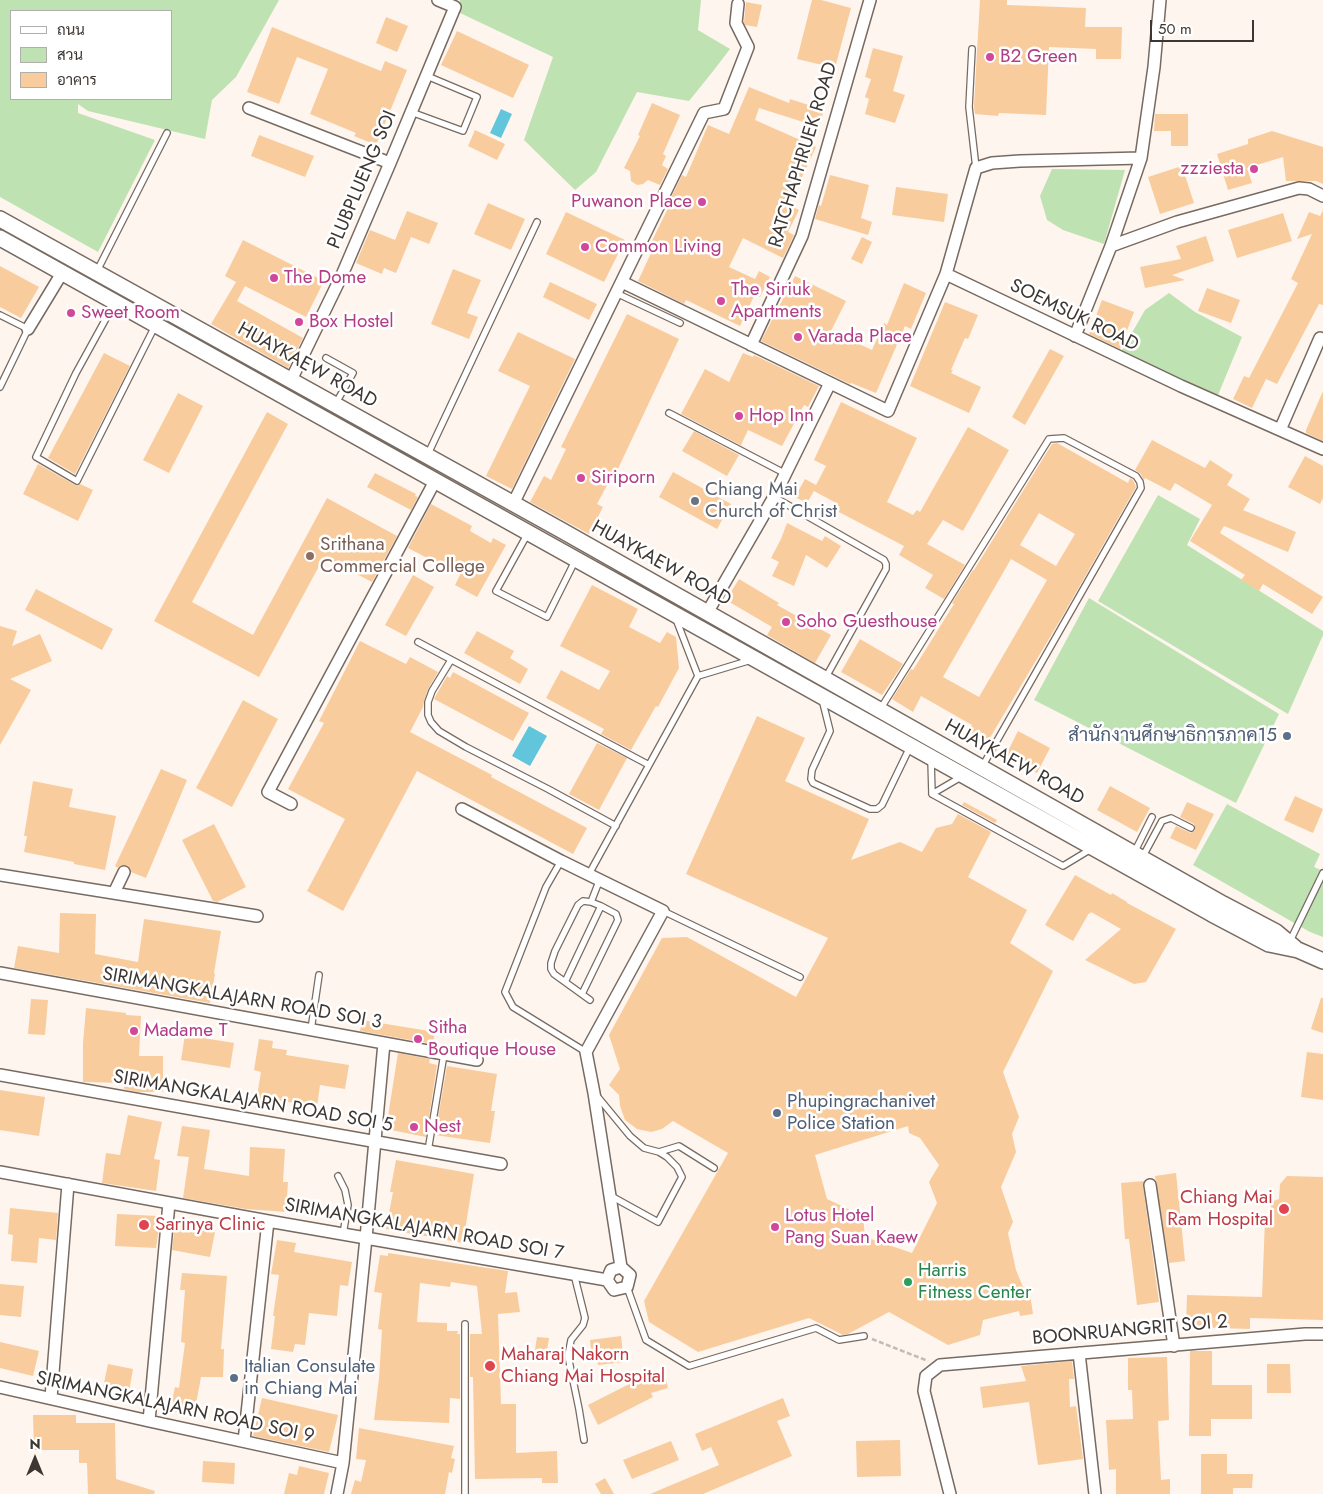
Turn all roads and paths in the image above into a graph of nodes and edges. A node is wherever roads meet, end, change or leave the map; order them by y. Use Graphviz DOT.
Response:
graph roads {
  1 [pos="438,0"];
  2 [pos="870,0"];
  3 [pos="1160,0"];
  4 [pos="738,4"];
  5 [pos="972,49"];
  6 [pos="427,76"];
  7 [pos="249,108"];
  8 [pos="411,112"];
  9 [pos="167,133"];
  10 [pos="1141,158"];
  11 [pos="390,163"];
  12 [pos="976,168"];
  13 [pos="1323,196"];
  14 [pos="0,218"];
  15 [pos="537,222"];
  16 [pos="0,238"];
  17 [pos="1111,246"];
  18 [pos="97,272"];
  19 [pos="62,273"];
  20 [pos="946,274"];
  21 [pos="622,282"];
  22 [pos="616,293"];
  23 [pos="115,302"];
  24 [pos="0,315"];
  25 [pos="680,324"];
  26 [pos="156,325"];
  27 [pos="28,329"];
  28 [pos="1075,336"];
  29 [pos="1320,338"];
  30 [pos="751,345"];
  31 [pos="326,358"];
  32 [pos="291,380"];
  33 [pos="830,383"];
  34 [pos="0,387"];
  35 [pos="335,405"];
  36 [pos="669,413"];
  37 [pos="1280,430"];
  38 [pos="1323,449"];
  39 [pos="427,456"];
  40 [pos="786,474"];
  41 [pos="435,481"];
  42 [pos="774,497"];
  43 [pos="514,504"];
  44 [pos="504,519"];
  45 [pos="528,532"];
  46 [pos="576,560"];
  47 [pos="707,613"];
  48 [pos="674,616"];
  49 [pos="418,642"];
  50 [pos="753,659"];
  51 [pos="451,660"];
  52 [pos="698,676"];
  53 [pos="824,679"];
  54 [pos="821,697"];
  55 [pos="880,710"];
  56 [pos="910,747"];
  57 [pos="931,758"];
  58 [pos="649,766"];
  59 [pos="982,768"];
  60 [pos="963,776"];
  61 [pos="932,794"];
  62 [pos="291,804"];
  63 [pos="462,809"];
  64 [pos="1152,817"];
  65 [pos="616,826"];
  66 [pos="1191,828"];
  67 [pos="1092,848"];
  68 [pos="1138,856"];
  69 [pos="561,861"];
  70 [pos="124,872"];
  71 [pos="1323,873"];
  72 [pos="0,875"];
  73 [pos="595,877"];
  74 [pos="114,893"];
  75 [pos="591,902"];
  76 [pos="600,906"];
  77 [pos="663,911"];
  78 [pos="258,916"];
  79 [pos="1293,946"];
  80 [pos="1323,961"];
  81 [pos="0,973"];
  82 [pos="319,975"];
  83 [pos="800,977"];
  84 [pos="565,982"];
  85 [pos="582,994"];
  86 [pos="590,1000"];
  87 [pos="311,1030"];
  88 [pos="384,1043"];
  89 [pos="586,1052"];
  90 [pos="444,1054"];
  91 [pos="478,1060"];
  92 [pos="0,1075"];
  93 [pos="594,1093"];
  94 [pos="375,1142"];
  95 [pos="428,1151"];
  96 [pos="659,1152"];
  97 [pos="501,1164"];
  98 [pos="714,1168"];
  99 [pos="0,1172"];
  100 [pos="338,1176"];
  101 [pos="68,1184"];
  102 [pos="1150,1185"];
  103 [pos="610,1195"];
  104 [pos="169,1203"];
  105 [pos="268,1222"];
  106 [pos="343,1234"];
  107 [pos="366,1238"];
  108 [pos="621,1267"];
  109 [pos="574,1274"];
  110 [pos="607,1280"];
  111 [pos="626,1288"];
  112 [pos="465,1324"];
  113 [pos="1323,1334"];
  114 [pos="864,1336"];
  115 [pos="1174,1346"];
  116 [pos="1079,1353"];
  117 [pos="940,1365"];
  118 [pos="0,1387"];
  119 [pos="51,1398"];
  120 [pos="149,1421"];
  121 [pos="584,1440"];
  122 [pos="244,1442"];
  123 [pos="344,1462"];
  124 [pos="337,1494"];
  125 [pos="465,1494"];
  126 [pos="950,1494"];
  127 [pos="1095,1494"];
  1 -- 6 [label="street, PLUBPLUENG SOI"];
  2 -- 30 [label="street, RATCHAPHRUEK ROAD"];
  3 -- 10 [label="street"];
  4 -- 21 [label="street"];
  5 -- 12 [label="lane"];
  6 -- 8 [label="street, PLUBPLUENG SOI"];
  6 -- 8 [label="lane"];
  7 -- 11 [label="street"];
  8 -- 11 [label="street, PLUBPLUENG SOI"];
  9 -- 18 [label="lane"];
  10 -- 12 [label="street"];
  10 -- 17 [label="street"];
  11 -- 32 [label="street, PLUBPLUENG SOI"];
  12 -- 20 [label="street"];
  13 -- 17 [label="street"];
  14 -- 18 [label="main road, HUAYKAEW ROAD"];
  15 -- 39 [label="lane"];
  16 -- 19 [label="main road, HUAYKAEW ROAD"];
  17 -- 28 [label="street"];
  18 -- 32 [label="main road, HUAYKAEW ROAD"];
  19 -- 23 [label="main road, HUAYKAEW ROAD"];
  19 -- 27 [label="street"];
  20 -- 28 [label="street, SOEMSUK ROAD"];
  20 -- 33 [label="street"];
  21 -- 22 [label="street"];
  21 -- 30 [label="street"];
  22 -- 25 [label="lane"];
  22 -- 43 [label="street"];
  23 -- 26 [label="main road, HUAYKAEW ROAD"];
  23 -- 26 [label="lane"];
  24 -- 27 [label="lane"];
  26 -- 41 [label="main road, HUAYKAEW ROAD"];
  27 -- 34 [label="lane"];
  28 -- 37 [label="street, SOEMSUK ROAD"];
  29 -- 37 [label="street"];
  30 -- 33 [label="street"];
  31 -- 35 [label="lane"];
  32 -- 35 [label="main road, HUAYKAEW ROAD"];
  33 -- 40 [label="street"];
  35 -- 39 [label="main road, HUAYKAEW ROAD"];
  36 -- 40 [label="lane"];
  37 -- 38 [label="street, SOEMSUK ROAD"];
  39 -- 43 [label="main road, HUAYKAEW ROAD"];
  40 -- 42 [label="street"];
  41 -- 44 [label="main road, HUAYKAEW ROAD"];
  41 -- 62 [label="street"];
  42 -- 47 [label="street"];
  42 -- 53 [label="lane"];
  43 -- 44 [label="main road"];
  43 -- 47 [label="main road, HUAYKAEW ROAD"];
  44 -- 45 [label="main road, HUAYKAEW ROAD"];
  45 -- 46 [label="main road, HUAYKAEW ROAD"];
  45 -- 46 [label="lane"];
  46 -- 48 [label="main road, HUAYKAEW ROAD"];
  47 -- 53 [label="main road, HUAYKAEW ROAD"];
  48 -- 50 [label="main road, HUAYKAEW ROAD"];
  48 -- 52 [label="lane"];
  49 -- 51 [label="lane"];
  50 -- 52 [label="lane"];
  50 -- 54 [label="main road, HUAYKAEW ROAD"];
  51 -- 58 [label="lane"];
  51 -- 65 [label="lane"];
  52 -- 58 [label="lane"];
  53 -- 55 [label="main road, HUAYKAEW ROAD"];
  54 -- 56 [label="main road, HUAYKAEW ROAD"];
  54 -- 56 [label="lane"];
  55 -- 59 [label="main road, HUAYKAEW ROAD"];
  55 -- 59 [label="lane"];
  56 -- 57 [label="main road, HUAYKAEW ROAD"];
  57 -- 60 [label="main road, HUAYKAEW ROAD"];
  57 -- 61 [label="lane"];
  58 -- 65 [label="lane"];
  59 -- 68 [label="main road, HUAYKAEW ROAD"];
  60 -- 61 [label="lane"];
  60 -- 67 [label="main road, HUAYKAEW ROAD"];
  61 -- 67 [label="lane"];
  63 -- 69 [label="street"];
  64 -- 68 [label="lane"];
  65 -- 73 [label="lane"];
  66 -- 68 [label="lane"];
  67 -- 79 [label="main road, HUAYKAEW ROAD"];
  68 -- 79 [label="main road, HUAYKAEW ROAD"];
  69 -- 73 [label="street"];
  69 -- 89 [label="lane"];
  70 -- 74 [label="street"];
  71 -- 79 [label="lane"];
  72 -- 74 [label="street"];
  73 -- 75 [label="lane"];
  73 -- 77 [label="street"];
  74 -- 78 [label="street"];
  75 -- 76 [label="lane"];
  75 -- 84 [label="lane"];
  76 -- 84 [label="lane"];
  76 -- 85 [label="lane"];
  77 -- 83 [label="lane"];
  77 -- 89 [label="street"];
  79 -- 80 [label="main road, HUAYKAEW ROAD"];
  81 -- 87 [label="street, SIRIMANGKALAJARN ROAD SOI 3"];
  82 -- 87 [label="lane"];
  84 -- 85 [label="lane"];
  85 -- 86 [label="lane"];
  87 -- 88 [label="street, SIRIMANGKALAJARN ROAD SOI 3"];
  88 -- 90 [label="street, SIRIMANGKALAJARN ROAD SOI 3"];
  88 -- 94 [label="street"];
  89 -- 93 [label="street"];
  90 -- 91 [label="street, SIRIMANGKALAJARN ROAD SOI 3"];
  90 -- 95 [label="lane"];
  92 -- 94 [label="street, SIRIMANGKALAJARN ROAD SOI 5"];
  93 -- 96 [label="lane"];
  93 -- 103 [label="street"];
  94 -- 95 [label="street, SIRIMANGKALAJARN ROAD SOI 5"];
  94 -- 107 [label="street"];
  95 -- 97 [label="street, SIRIMANGKALAJARN ROAD SOI 5"];
  96 -- 98 [label="lane"];
  96 -- 103 [label="lane"];
  99 -- 101 [label="street, SIRIMANGKALAJARN ROAD SOI 7"];
  100 -- 106 [label="lane"];
  101 -- 104 [label="street, SIRIMANGKALAJARN ROAD SOI 7"];
  101 -- 119 [label="street"];
  102 -- 115 [label="street"];
  103 -- 108 [label="street"];
  104 -- 105 [label="street, SIRIMANGKALAJARN ROAD SOI 7"];
  104 -- 120 [label="street"];
  105 -- 106 [label="street, SIRIMANGKALAJARN ROAD SOI 7"];
  105 -- 122 [label="street"];
  106 -- 107 [label="street, SIRIMANGKALAJARN ROAD SOI 7"];
  107 -- 109 [label="street, SIRIMANGKALAJARN ROAD SOI 7"];
  107 -- 123 [label="street"];
  108 -- 110 [label="street"];
  108 -- 111 [label="street"];
  109 -- 110 [label="street, SIRIMANGKALAJARN ROAD SOI 7"];
  109 -- 121 [label="lane"];
  110 -- 111 [label="street"];
  111 -- 114 [label="lane"];
  112 -- 125 [label="lane"];
  113 -- 115 [label="street, BOONRUANGRIT SOI 2"];
  114 -- 117 [label="path"];
  115 -- 116 [label="street, BOONRUANGRIT SOI 2"];
  116 -- 117 [label="street, BOONRUANGRIT SOI 2"];
  116 -- 127 [label="street"];
  117 -- 126 [label="street"];
  118 -- 119 [label="street, SIRIMANGKALAJARN ROAD SOI 9"];
  119 -- 120 [label="street, SIRIMANGKALAJARN ROAD SOI 9"];
  120 -- 122 [label="street, SIRIMANGKALAJARN ROAD SOI 9"];
  122 -- 123 [label="street, SIRIMANGKALAJARN ROAD SOI 9"];
  123 -- 124 [label="street"];
}
